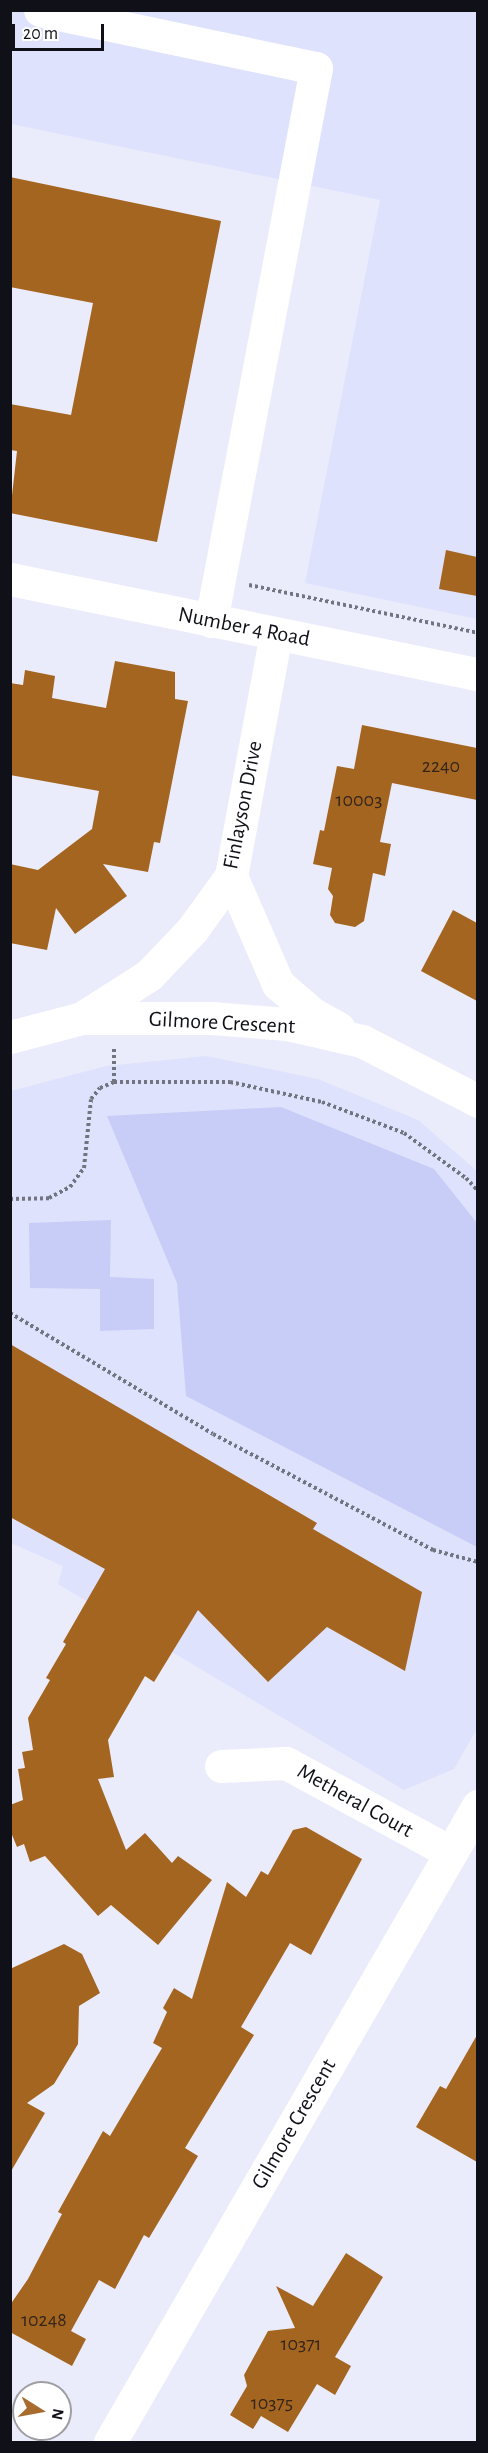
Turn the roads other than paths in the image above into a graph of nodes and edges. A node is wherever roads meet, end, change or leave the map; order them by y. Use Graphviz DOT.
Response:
graph roads {
  1 [pos="40,10"];
  2 [pos="10,579"];
  3 [pos="211,621"];
  4 [pos="276,634"];
  5 [pos="477,674"];
  6 [pos="231,876"];
  7 [pos="82,1018"];
  8 [pos="10,1037"];
  9 [pos="362,1041"];
  10 [pos="477,1101"];
  11 [pos="221,1766"];
  12 [pos="477,1806"];
  13 [pos="450,1852"];
  14 [pos="110,2442"];
  1 -- 3 [label="street"];
  2 -- 3 [label="street, Number 4 Road"];
  3 -- 4 [label="street, Number 4 Road"];
  4 -- 5 [label="street, Number 4 Road"];
  4 -- 6 [label="street, Finlayson Drive"];
  6 -- 7 [label="street, Finlayson Drive"];
  6 -- 9 [label="street, Gilmore Crescent"];
  7 -- 8 [label="street, Finlayson Drive"];
  7 -- 9 [label="street, Gilmore Crescent"];
  9 -- 10 [label="street, Gilmore Crescent"];
  11 -- 13 [label="street, Metheral Court"];
  12 -- 13 [label="street, Gilmore Crescent"];
  13 -- 14 [label="street, Gilmore Crescent"];
}
